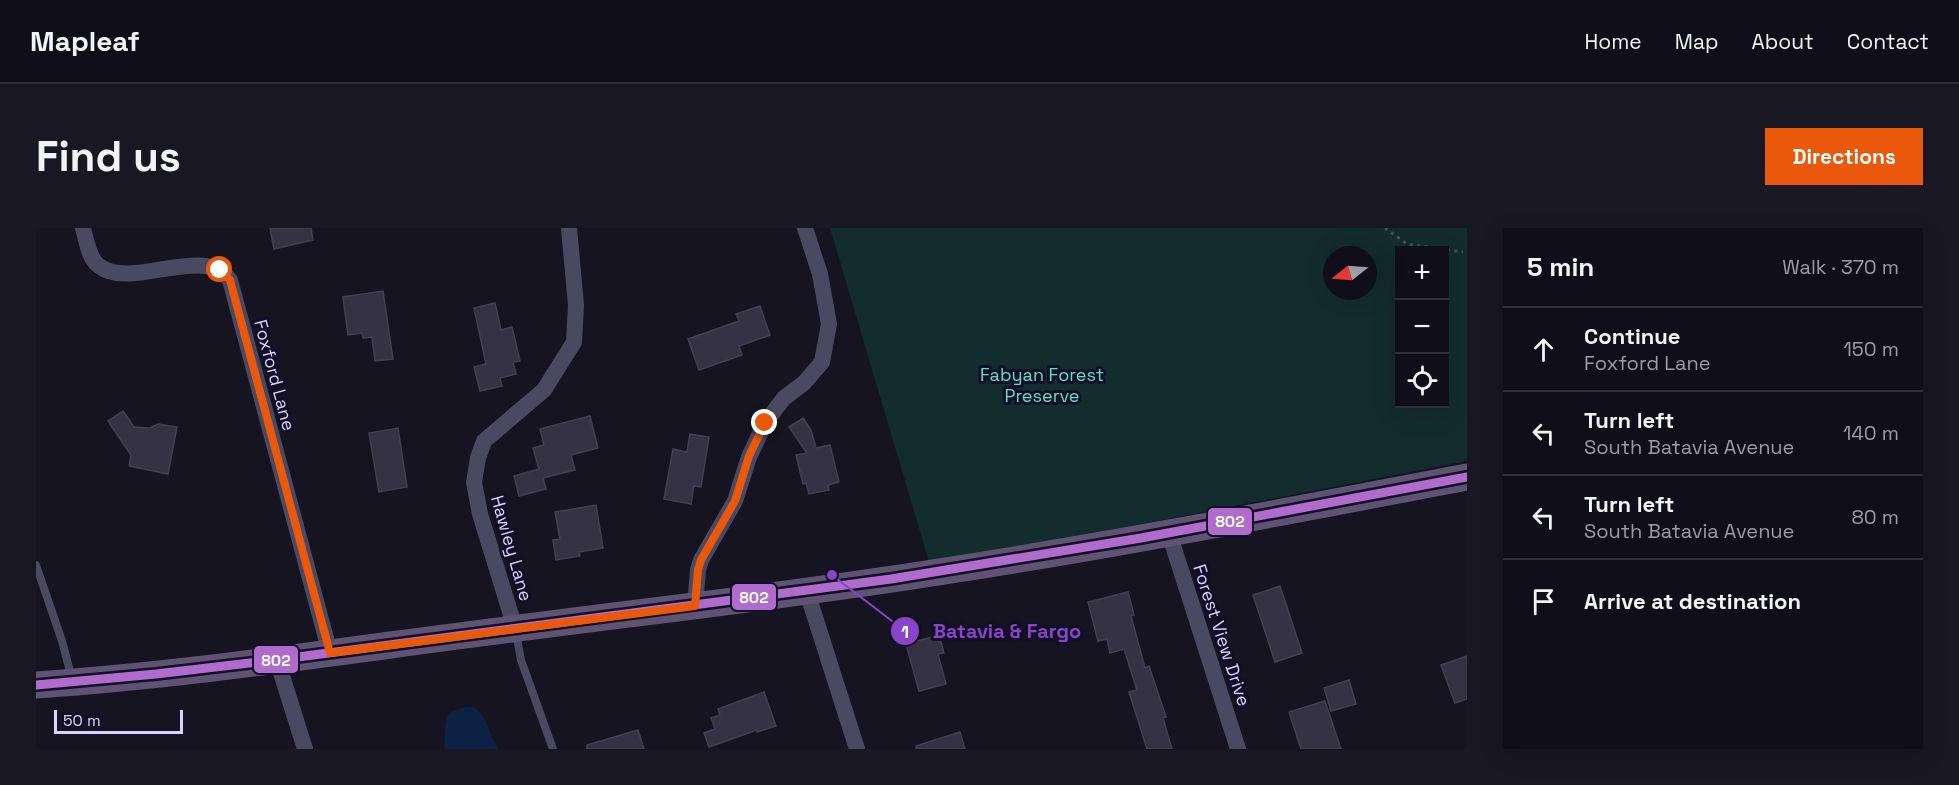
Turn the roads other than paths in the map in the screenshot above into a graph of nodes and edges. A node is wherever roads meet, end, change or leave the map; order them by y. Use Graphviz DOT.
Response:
graph roads {
  1 [pos="82,228"];
  2 [pos="569,228"];
  3 [pos="806,228"];
  4 [pos="1467,477"];
  5 [pos="1168,533"];
  6 [pos="36,565"];
  7 [pos="807,592"];
  8 [pos="695,606"];
  9 [pos="515,628"];
  10 [pos="330,653"];
  11 [pos="278,660"];
  12 [pos="72,682"];
  13 [pos="36,685"];
  14 [pos="305,749"];
  15 [pos="553,749"];
  16 [pos="857,749"];
  17 [pos="1238,749"];
  1 -- 10 [label="street, Foxford Lane"];
  2 -- 9 [label="street, Hawley Lane"];
  3 -- 8 [label="street"];
  4 -- 5 [label="main road"];
  5 -- 7 [label="main road"];
  5 -- 17 [label="street, Forest View Drive"];
  6 -- 12 [label="lane"];
  7 -- 8 [label="main road"];
  7 -- 16 [label="street"];
  8 -- 9 [label="main road"];
  9 -- 10 [label="main road"];
  9 -- 15 [label="lane"];
  10 -- 11 [label="main road"];
  11 -- 12 [label="main road"];
  11 -- 14 [label="street"];
  12 -- 13 [label="main road"];
}
